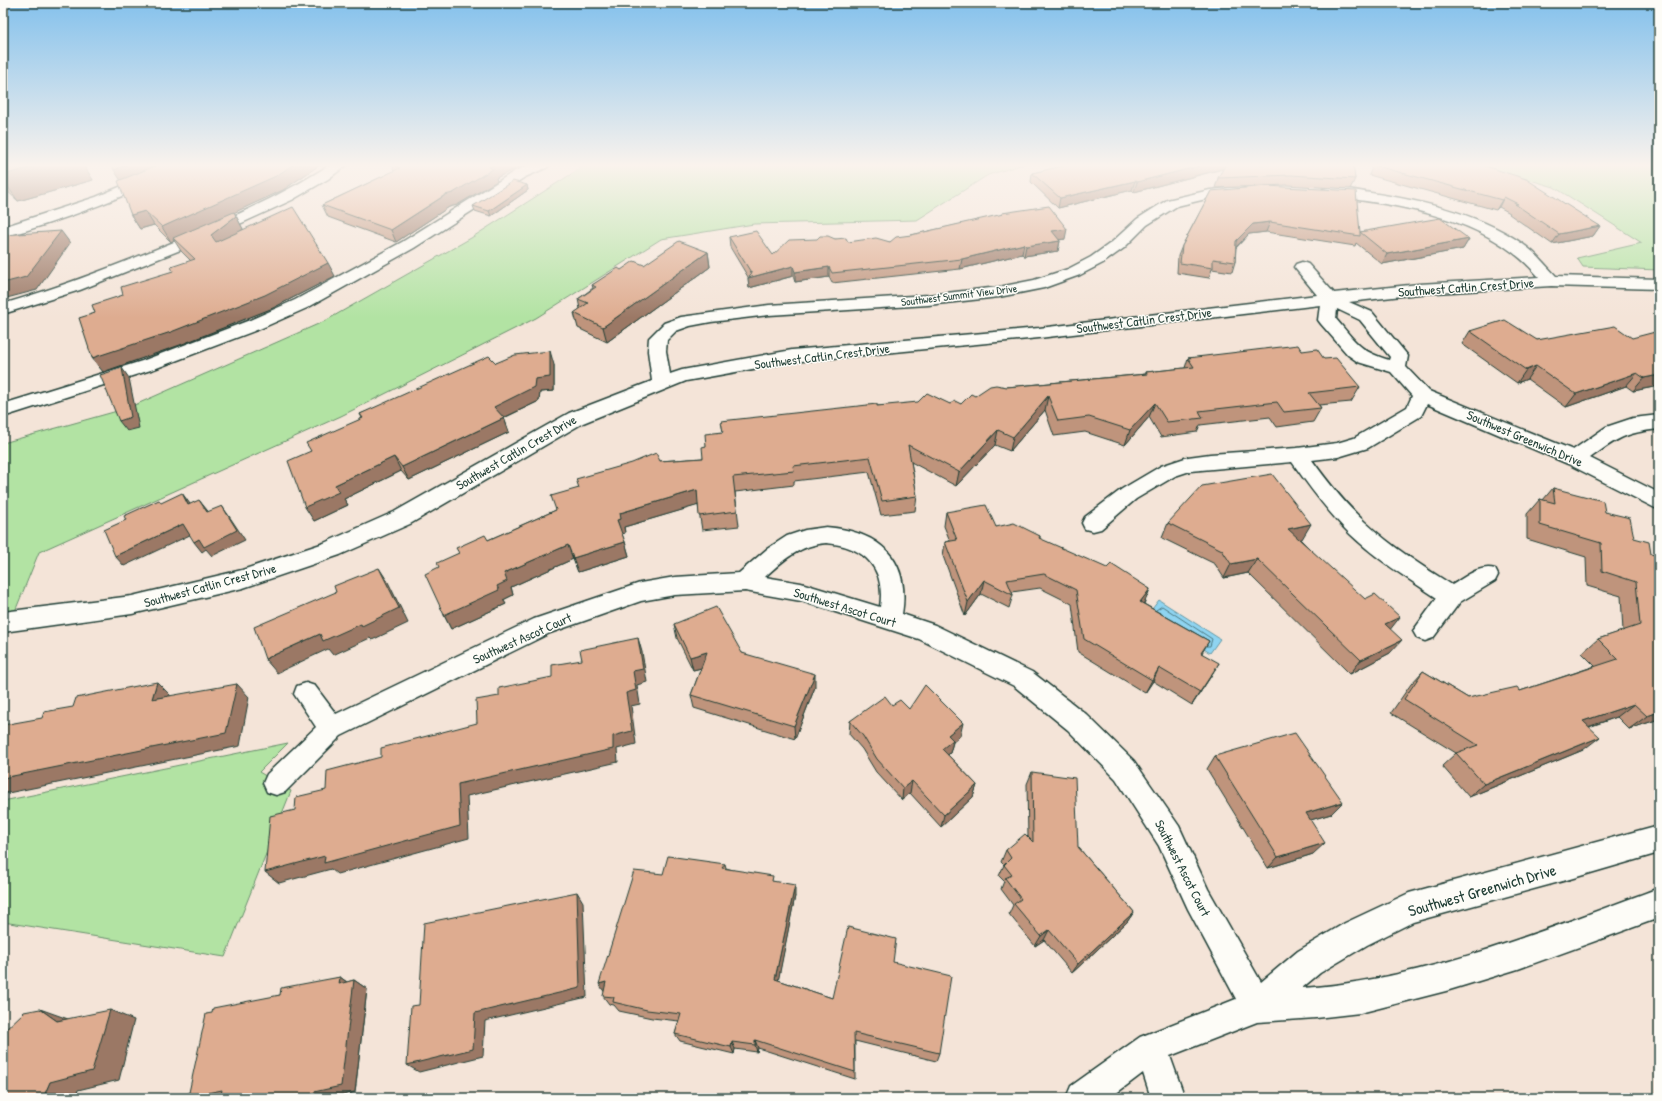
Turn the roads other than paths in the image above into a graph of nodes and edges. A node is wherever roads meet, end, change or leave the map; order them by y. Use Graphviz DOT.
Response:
graph roads {
  1 [pos="54,215"];
  2 [pos="249,215"];
  3 [pos="455,215"];
  4 [pos="1152,215"];
  5 [pos="1446,215"];
  6 [pos="3,232"];
  7 [pos="1302,266"];
  8 [pos="1551,281"];
  9 [pos="1659,284"];
  10 [pos="1330,299"];
  11 [pos="3,309"];
  12 [pos="1397,368"];
  13 [pos="662,384"];
  14 [pos="1422,394"];
  15 [pos="3,411"];
  16 [pos="1659,422"];
  17 [pos="1297,455"];
  18 [pos="1575,459"];
  19 [pos="1659,502"];
  20 [pos="1092,524"];
  21 [pos="1487,575"];
  22 [pos="745,582"];
  23 [pos="1452,596"];
  24 [pos="6,621"];
  25 [pos="889,621"];
  26 [pos="1425,631"];
  27 [pos="306,694"];
  28 [pos="332,728"];
  29 [pos="276,783"];
  30 [pos="1659,839"];
  31 [pos="1659,903"];
  32 [pos="1257,1006"];
  33 [pos="1151,1048"];
  34 [pos="1083,1098"];
  35 [pos="1168,1098"];
  1 -- 6 [label="street"];
  2 -- 11 [label="street"];
  3 -- 15 [label="street"];
  4 -- 13 [label="street, Southwest Summit View Drive"];
  5 -- 8 [label="street"];
  7 -- 10 [label="street"];
  8 -- 9 [label="street, Southwest Catlin Crest Drive"];
  8 -- 10 [label="street, Southwest Catlin Crest Drive"];
  10 -- 12 [label="street"];
  10 -- 12 [label="street, Southwest Greenwich Drive"];
  10 -- 13 [label="street, Southwest Catlin Crest Drive"];
  12 -- 14 [label="street, Southwest Greenwich Drive"];
  13 -- 24 [label="street, Southwest Catlin Crest Drive"];
  14 -- 17 [label="street"];
  14 -- 18 [label="street, Southwest Greenwich Drive"];
  16 -- 18 [label="street"];
  17 -- 20 [label="street"];
  17 -- 23 [label="street"];
  18 -- 19 [label="street, Southwest Greenwich Drive"];
  21 -- 23 [label="street"];
  22 -- 25 [label="street, Southwest Ascot Court"];
  22 -- 25 [label="street"];
  22 -- 28 [label="street, Southwest Ascot Court"];
  23 -- 26 [label="street"];
  25 -- 32 [label="street, Southwest Ascot Court"];
  27 -- 28 [label="street"];
  28 -- 29 [label="street, Southwest Ascot Court"];
  30 -- 32 [label="street, Southwest Greenwich Drive"];
  31 -- 32 [label="street, Southwest Greenwich Drive"];
  32 -- 33 [label="street, Southwest Greenwich Drive"];
  33 -- 34 [label="street, Southwest Greenwich Drive"];
  33 -- 35 [label="street"];
}
